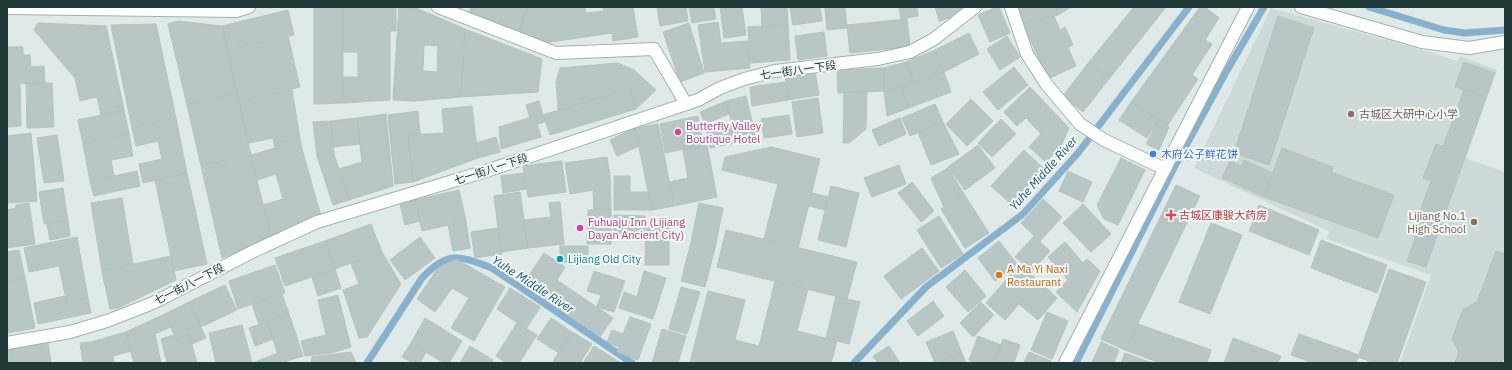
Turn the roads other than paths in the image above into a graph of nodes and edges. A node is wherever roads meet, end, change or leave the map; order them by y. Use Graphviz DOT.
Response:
graph roads {
  1 [pos="249,7"];
  2 [pos="438,7"];
  3 [pos="975,7"];
  4 [pos="1012,7"];
  5 [pos="1248,7"];
  6 [pos="1302,7"];
  7 [pos="7,8"];
  8 [pos="1505,42"];
  9 [pos="686,104"];
  10 [pos="1165,169"];
  11 [pos="7,343"];
  12 [pos="1065,363"];
  1 -- 7 [label="street"];
  2 -- 9 [label="street"];
  3 -- 9 [label="street, 七一街八一下段"];
  4 -- 10 [label="street"];
  5 -- 10 [label="street"];
  6 -- 8 [label="street"];
  9 -- 11 [label="street, 七一街八一下段"];
  10 -- 12 [label="street"];
}
